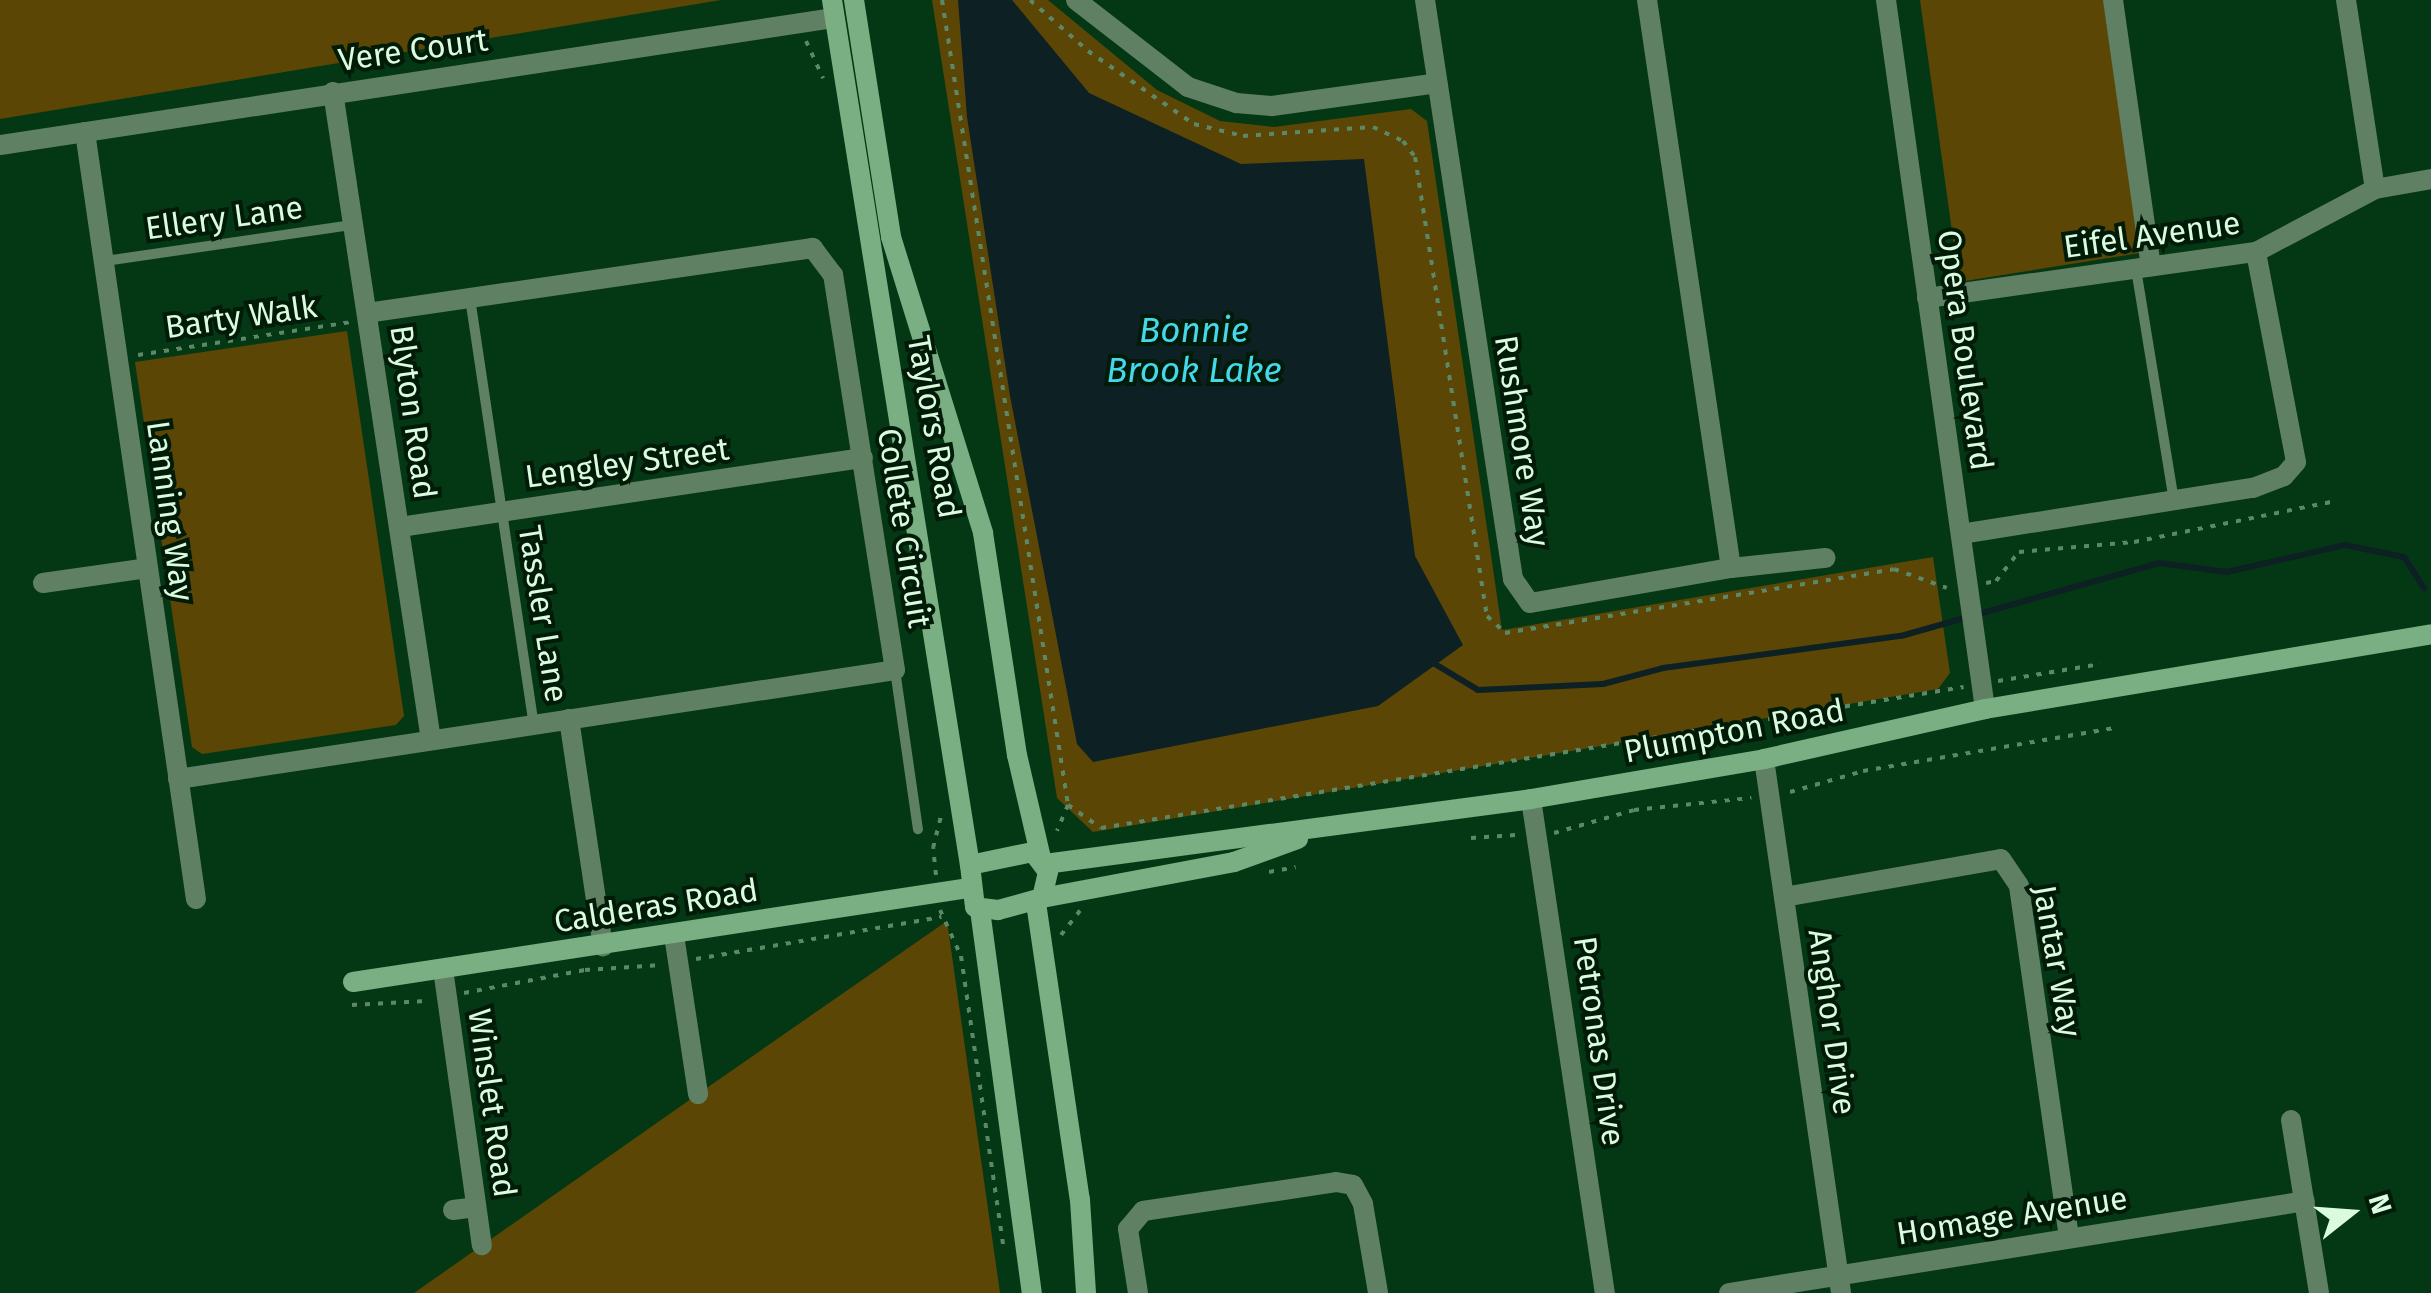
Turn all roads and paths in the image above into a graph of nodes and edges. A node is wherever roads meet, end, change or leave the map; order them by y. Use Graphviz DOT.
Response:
graph roads {
  1 [pos="854,0"];
  2 [pos="942,0"];
  3 [pos="1030,0"];
  4 [pos="1076,0"];
  5 [pos="1425,0"];
  6 [pos="1647,0"];
  7 [pos="1886,0"];
  8 [pos="2114,0"];
  9 [pos="2346,0"];
  10 [pos="833,9"];
  11 [pos="1437,83"];
  12 [pos="333,92"];
  13 [pos="85,132"];
  14 [pos="0,145"];
  15 [pos="2431,180"];
  16 [pos="2375,188"];
  17 [pos="352,225"];
  18 [pos="2256,252"];
  19 [pos="104,262"];
  20 [pos="2143,267"];
  21 [pos="470,298"];
  22 [pos="1928,298"];
  23 [pos="368,314"];
  24 [pos="118,358"];
  25 [pos="863,458"];
  26 [pos="2174,501"];
  27 [pos="2331,502"];
  28 [pos="502,512"];
  29 [pos="400,528"];
  30 [pos="1960,534"];
  31 [pos="1826,558"];
  32 [pos="147,568"];
  33 [pos="1731,568"];
  34 [pos="43,583"];
  35 [pos="1968,585"];
  36 [pos="2431,634"];
  37 [pos="2101,664"];
  38 [pos="895,670"];
  39 [pos="1981,684"];
  40 [pos="1985,708"];
  41 [pos="569,719"];
  42 [pos="534,724"];
  43 [pos="2114,728"];
  44 [pos="431,740"];
  45 [pos="1764,758"];
  46 [pos="178,779"];
  47 [pos="1769,795"];
  48 [pos="1532,798"];
  49 [pos="1068,805"];
  50 [pos="1333,826"];
  51 [pos="918,828"];
  52 [pos="1057,831"];
  53 [pos="1539,836"];
  54 [pos="1471,838"];
  55 [pos="1043,861"];
  56 [pos="970,865"];
  57 [pos="968,888"];
  58 [pos="1784,897"];
  59 [pos="196,899"];
  60 [pos="1039,900"];
  61 [pos="980,910"];
  62 [pos="674,934"];
  63 [pos="603,946"];
  64 [pos="679,963"];
  65 [pos="443,970"];
  66 [pos="353,982"];
  67 [pos="446,998"];
  68 [pos="352,1005"];
  69 [pos="698,1094"];
  70 [pos="2292,1120"];
  71 [pos="2305,1200"];
  72 [pos="476,1207"];
  73 [pos="453,1210"];
  74 [pos="2070,1236"];
  75 [pos="1003,1244"];
  76 [pos="482,1245"];
  77 [pos="1840,1284"];
  78 [pos="1032,1293"];
  79 [pos="1086,1293"];
  80 [pos="1138,1293"];
  81 [pos="1378,1293"];
  82 [pos="1605,1293"];
  83 [pos="1728,1293"];
  84 [pos="2319,1293"];
  1 -- 55 [label="street"];
  2 -- 49 [label="path"];
  3 -- 35 [label="path"];
  4 -- 11 [label="street"];
  5 -- 11 [label="street"];
  6 -- 33 [label="street"];
  7 -- 22 [label="street, Opera Boulevard"];
  8 -- 20 [label="street"];
  9 -- 16 [label="street"];
  10 -- 12 [label="street, Vere Court"];
  10 -- 56 [label="street, Taylors Road"];
  11 -- 33 [label="street, Rushmore Way"];
  12 -- 13 [label="street, Vere Court"];
  12 -- 17 [label="street, Blyton Road"];
  13 -- 14 [label="street, Vere Court"];
  13 -- 19 [label="street, Lanning Way"];
  15 -- 16 [label="street, Eifel Avenue"];
  16 -- 18 [label="street, Eifel Avenue"];
  17 -- 19 [label="lane, Ellery Lane"];
  17 -- 23 [label="street, Blyton Road"];
  18 -- 20 [label="street, Eifel Avenue"];
  18 -- 26 [label="street"];
  19 -- 24 [label="street, Lanning Way"];
  20 -- 22 [label="street, Eifel Avenue"];
  20 -- 26 [label="lane"];
  21 -- 23 [label="street, Collete Circuit"];
  21 -- 25 [label="street, Collete Circuit"];
  21 -- 28 [label="lane, Tassler Lane"];
  22 -- 30 [label="street, Opera Boulevard"];
  23 -- 24 [label="path, Barty Walk"];
  23 -- 29 [label="street, Blyton Road"];
  24 -- 32 [label="street, Lanning Way"];
  25 -- 28 [label="street, Lengley Street"];
  25 -- 38 [label="street, Collete Circuit"];
  26 -- 30 [label="street"];
  27 -- 35 [label="path"];
  28 -- 29 [label="street, Lengley Street"];
  28 -- 42 [label="lane, Tassler Lane"];
  29 -- 44 [label="street, Blyton Road"];
  30 -- 35 [label="street, Opera Boulevard"];
  31 -- 33 [label="street"];
  32 -- 34 [label="street"];
  32 -- 46 [label="street, Lanning Way"];
  35 -- 39 [label="street, Opera Boulevard"];
  36 -- 40 [label="street, Plumpton Road"];
  37 -- 39 [label="path"];
  38 -- 41 [label="street, Collete Circuit"];
  38 -- 51 [label="lane"];
  39 -- 40 [label="street, Opera Boulevard"];
  39 -- 49 [label="path"];
  40 -- 45 [label="street, Plumpton Road"];
  41 -- 42 [label="street, Collete Circuit"];
  41 -- 63 [label="street"];
  42 -- 44 [label="street, Collete Circuit"];
  43 -- 47 [label="path"];
  44 -- 46 [label="street, Collete Circuit"];
  45 -- 47 [label="street, Anghor Drive"];
  45 -- 48 [label="street, Plumpton Road"];
  46 -- 59 [label="street, Lanning Way"];
  47 -- 53 [label="path"];
  47 -- 58 [label="street, Anghor Drive"];
  48 -- 50 [label="street, Plumpton Road"];
  48 -- 53 [label="street, Petronas Drive"];
  49 -- 52 [label="path"];
  50 -- 55 [label="street, Plumpton Road"];
  50 -- 60 [label="street"];
  53 -- 54 [label="path"];
  53 -- 82 [label="street, Petronas Drive"];
  55 -- 56 [label="street, Plumpton Road"];
  55 -- 60 [label="street"];
  56 -- 57 [label="street, Taylors Road"];
  57 -- 61 [label="street"];
  57 -- 62 [label="street, Calderas Road"];
  58 -- 74 [label="street, Jantar Way"];
  58 -- 77 [label="street, Anghor Drive"];
  60 -- 61 [label="street"];
  60 -- 79 [label="street"];
  61 -- 78 [label="street"];
  62 -- 63 [label="street, Calderas Road"];
  62 -- 64 [label="street"];
  63 -- 65 [label="street, Calderas Road"];
  64 -- 67 [label="path"];
  64 -- 69 [label="street"];
  64 -- 75 [label="path"];
  65 -- 66 [label="street, Calderas Road"];
  65 -- 67 [label="street, Winslet Road"];
  67 -- 68 [label="path"];
  67 -- 72 [label="street, Winslet Road"];
  70 -- 71 [label="street"];
  71 -- 74 [label="street, Homage Avenue"];
  71 -- 84 [label="street"];
  72 -- 73 [label="street"];
  72 -- 76 [label="street, Winslet Road"];
  74 -- 77 [label="street, Homage Avenue"];
  77 -- 83 [label="street, Homage Avenue"];
  80 -- 81 [label="street"];
}
